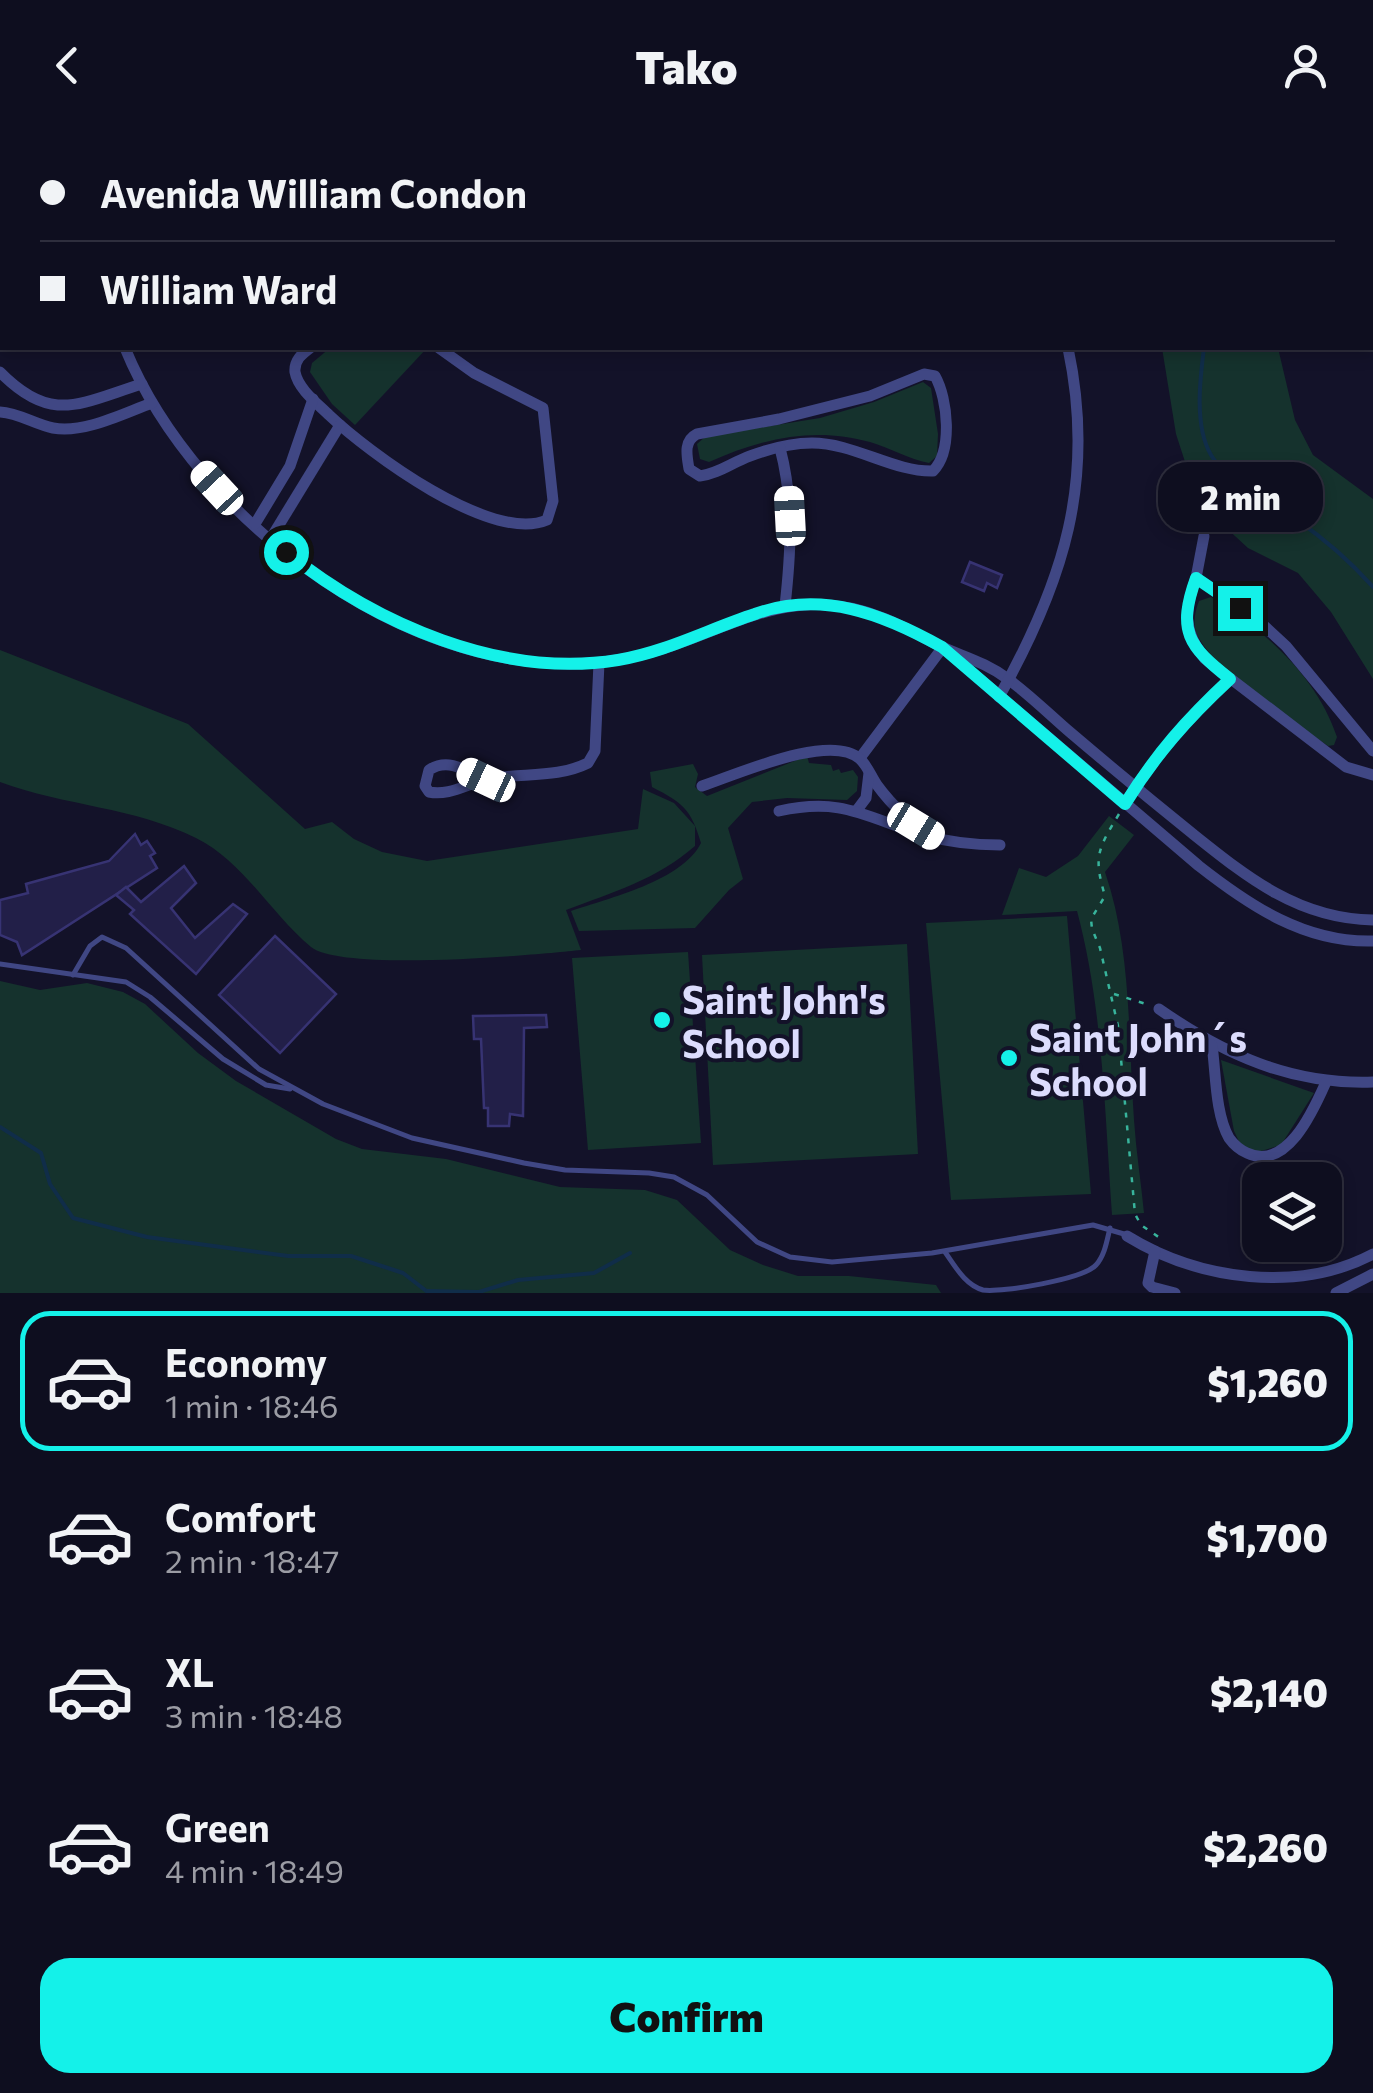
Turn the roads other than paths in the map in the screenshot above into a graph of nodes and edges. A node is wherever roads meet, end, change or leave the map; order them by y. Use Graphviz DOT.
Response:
graph roads {
  1 [pos="127,350"];
  2 [pos="308,350"];
  3 [pos="442,350"];
  4 [pos="1068,350"];
  5 [pos="0,372"];
  6 [pos="142,384"];
  7 [pos="313,399"];
  8 [pos="152,403"];
  9 [pos="0,412"];
  10 [pos="340,425"];
  11 [pos="780,448"];
  12 [pos="254,524"];
  13 [pos="1204,536"];
  14 [pos="271,538"];
  15 [pos="1196,578"];
  16 [pos="785,606"];
  17 [pos="942,647"];
  18 [pos="599,662"];
  19 [pos="1230,679"];
  20 [pos="1009,680"];
  21 [pos="999,697"];
  22 [pos="1373,751"];
  23 [pos="860,758"];
  24 [pos="869,773"];
  25 [pos="1373,774"];
  26 [pos="486,780"];
  27 [pos="702,786"];
  28 [pos="1135,788"];
  29 [pos="1125,804"];
  30 [pos="857,810"];
  31 [pos="779,811"];
  32 [pos="935,838"];
  33 [pos="1000,845"];
  34 [pos="1373,920"];
  35 [pos="1373,941"];
  36 [pos="0,964"];
  37 [pos="73,975"];
  38 [pos="1159,1009"];
  39 [pos="1212,1044"];
  40 [pos="1326,1082"];
  41 [pos="1373,1082"];
  42 [pos="293,1089"];
  43 [pos="1110,1228"];
  44 [pos="1127,1236"];
  45 [pos="1159,1246"];
  46 [pos="944,1252"];
  47 [pos="1373,1254"];
  48 [pos="1373,1274"];
  49 [pos="1175,1293"];
  50 [pos="1336,1293"];
  1 -- 6 [label="street"];
  2 -- 7 [label="street"];
  3 -- 10 [label="street"];
  4 -- 20 [label="street"];
  5 -- 6 [label="street"];
  6 -- 8 [label="street"];
  7 -- 10 [label="street"];
  7 -- 12 [label="street"];
  8 -- 9 [label="street"];
  8 -- 12 [label="street"];
  10 -- 14 [label="street"];
  11 -- 11 [label="street"];
  11 -- 16 [label="street"];
  12 -- 14 [label="street"];
  13 -- 15 [label="street"];
  14 -- 18 [label="street"];
  15 -- 19 [label="street"];
  15 -- 22 [label="street"];
  16 -- 17 [label="street"];
  16 -- 18 [label="street"];
  17 -- 20 [label="street"];
  17 -- 21 [label="street"];
  17 -- 23 [label="street"];
  18 -- 26 [label="street"];
  19 -- 25 [label="street"];
  19 -- 28 [label="street"];
  20 -- 21 [label="street"];
  20 -- 28 [label="street"];
  21 -- 29 [label="street"];
  23 -- 24 [label="street"];
  23 -- 27 [label="street"];
  24 -- 30 [label="street"];
  24 -- 32 [label="street"];
  26 -- 26 [label="street"];
  28 -- 29 [label="street"];
  28 -- 34 [label="street"];
  29 -- 35 [label="street"];
  30 -- 31 [label="street"];
  30 -- 32 [label="street"];
  32 -- 33 [label="street"];
  36 -- 37 [label="lane"];
  37 -- 42 [label="lane"];
  37 -- 42 [label="lane"];
  38 -- 39 [label="street"];
  39 -- 40 [label="street"];
  39 -- 40 [label="street"];
  40 -- 41 [label="street"];
  42 -- 46 [label="lane"];
  43 -- 44 [label="lane"];
  43 -- 46 [label="lane"];
  43 -- 46 [label="lane"];
  44 -- 45 [label="street"];
  45 -- 47 [label="street"];
  45 -- 49 [label="street"];
  48 -- 50 [label="street"];
}
